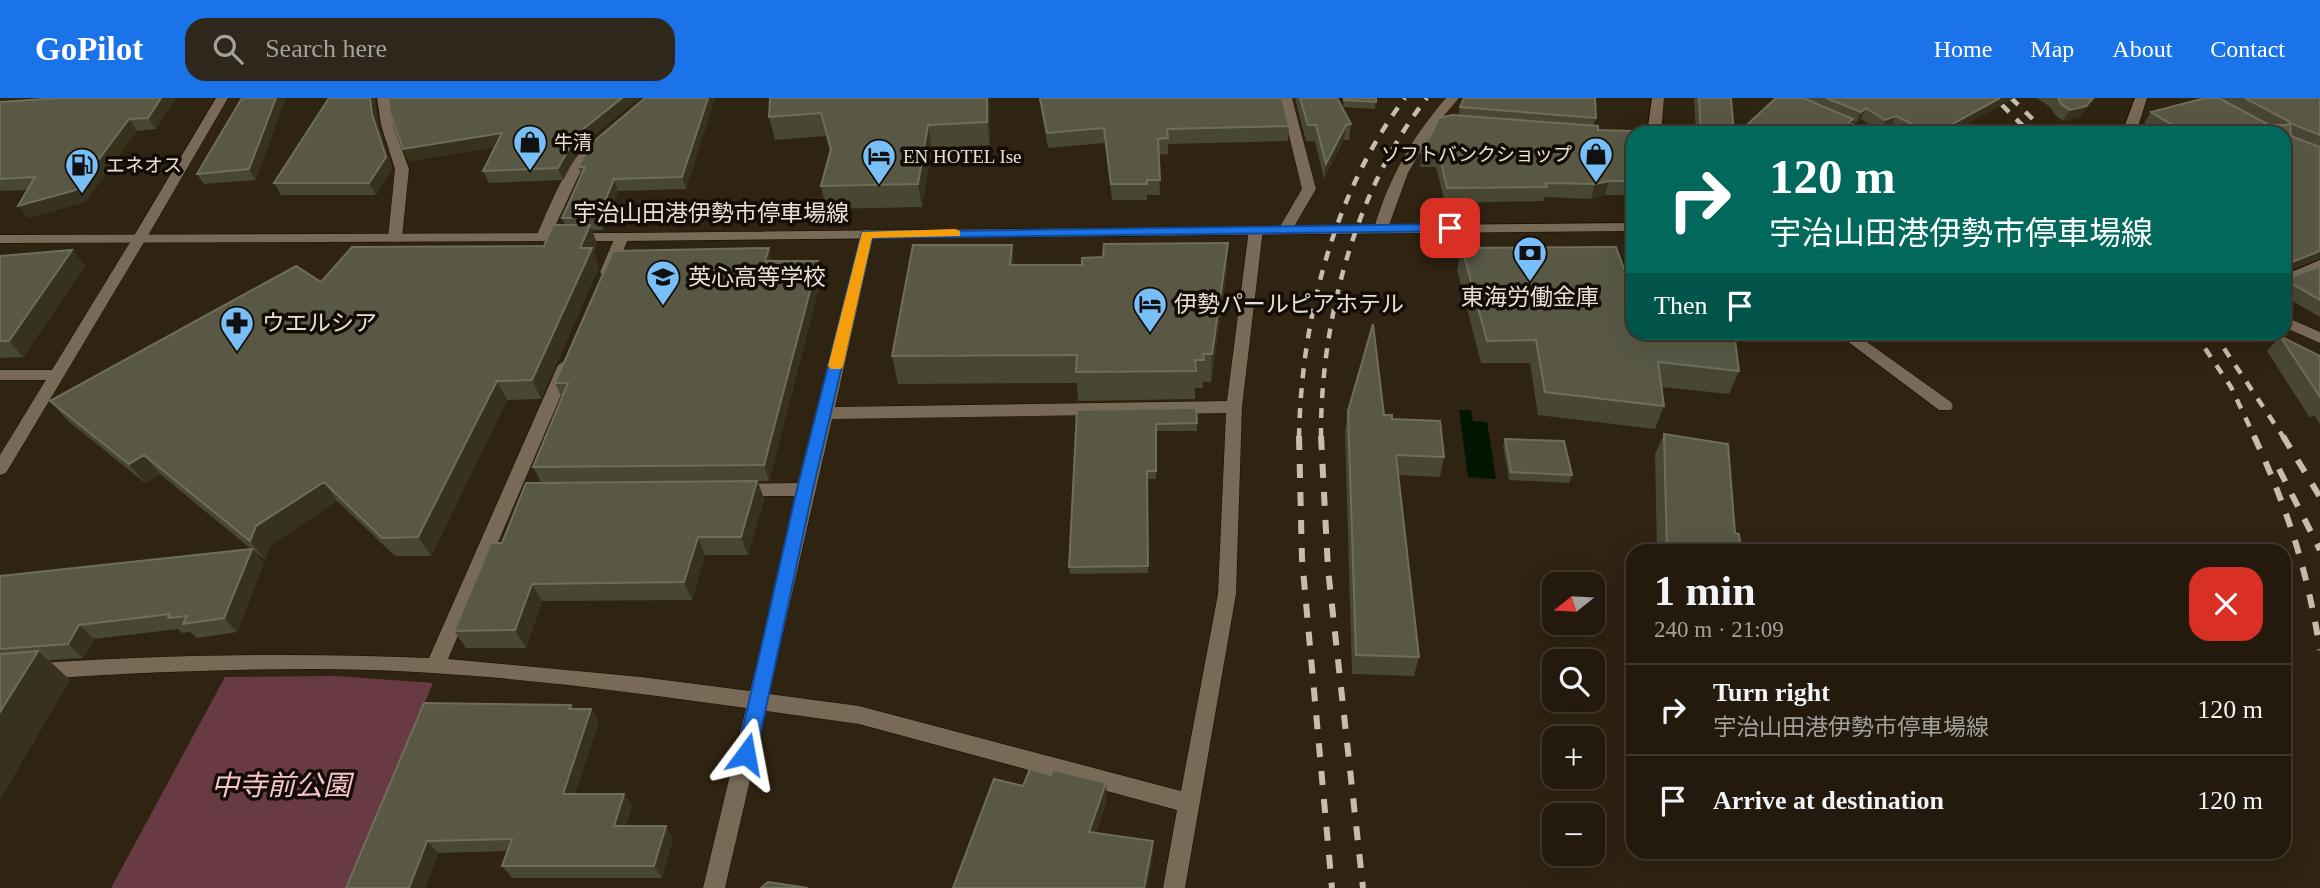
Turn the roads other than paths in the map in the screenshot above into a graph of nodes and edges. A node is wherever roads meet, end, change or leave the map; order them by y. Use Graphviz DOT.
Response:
graph roads {
  1 [pos="222,98"];
  2 [pos="383,98"];
  3 [pos="1286,98"];
  4 [pos="1453,98"];
  5 [pos="1658,98"];
  6 [pos="2141,98"];
  7 [pos="1815,113"];
  8 [pos="1433,121"];
  9 [pos="1473,124"];
  10 [pos="1655,126"];
  11 [pos="1848,126"];
  12 [pos="2131,126"];
  13 [pos="610,133"];
  14 [pos="1626,227"];
  15 [pos="1381,228"];
  16 [pos="1256,229"];
  17 [pos="1285,230"];
  18 [pos="867,234"];
  19 [pos="543,237"];
  20 [pos="622,237"];
  21 [pos="395,238"];
  22 [pos="0,239"];
  23 [pos="139,239"];
  24 [pos="2320,265"];
  25 [pos="2291,278"];
  26 [pos="601,286"];
  27 [pos="2291,324"];
  28 [pos="2320,338"];
  29 [pos="1853,340"];
  30 [pos="574,347"];
  31 [pos="56,375"];
  32 [pos="0,376"];
  33 [pos="1945,406"];
  34 [pos="1234,407"];
  35 [pos="824,414"];
  36 [pos="0,468"];
  37 [pos="805,489"];
  38 [pos="725,490"];
  39 [pos="435,666"];
  40 [pos="0,674"];
  41 [pos="759,701"];
  42 [pos="1189,803"];
  43 [pos="714,888"];
  44 [pos="1174,888"];
  1 -- 23 [label="street"];
  2 -- 21 [label="street"];
  3 -- 17 [label="street"];
  4 -- 8 [label="street"];
  5 -- 10 [label="street"];
  6 -- 12 [label="street"];
  7 -- 11 [label="street"];
  8 -- 9 [label="street"];
  8 -- 15 [label="street"];
  13 -- 19 [label="street"];
  14 -- 15 [label="street, 宇治山田港伊勢市停車場線"];
  15 -- 17 [label="street, 宇治山田港伊勢市停車場線"];
  16 -- 17 [label="street, 宇治山田港伊勢市停車場線"];
  16 -- 18 [label="street, 宇治山田港伊勢市停車場線"];
  16 -- 34 [label="street"];
  18 -- 20 [label="street, 宇治山田港伊勢市停車場線"];
  18 -- 35 [label="street"];
  19 -- 20 [label="street, 宇治山田港伊勢市停車場線"];
  19 -- 21 [label="street, 宇治山田港伊勢市停車場線"];
  20 -- 26 [label="street"];
  21 -- 23 [label="street, 宇治山田港伊勢市停車場線"];
  22 -- 23 [label="street, 宇治山田港伊勢市停車場線"];
  23 -- 31 [label="street"];
  24 -- 25 [label="street"];
  27 -- 28 [label="street"];
  29 -- 33 [label="street"];
  30 -- 39 [label="street"];
  31 -- 32 [label="street"];
  31 -- 36 [label="street"];
  34 -- 35 [label="street"];
  34 -- 42 [label="street"];
  35 -- 37 [label="street"];
  37 -- 38 [label="street"];
  37 -- 41 [label="street"];
  39 -- 40 [label="street"];
  39 -- 41 [label="street"];
  41 -- 42 [label="street"];
  41 -- 43 [label="street"];
  42 -- 44 [label="street"];
}
